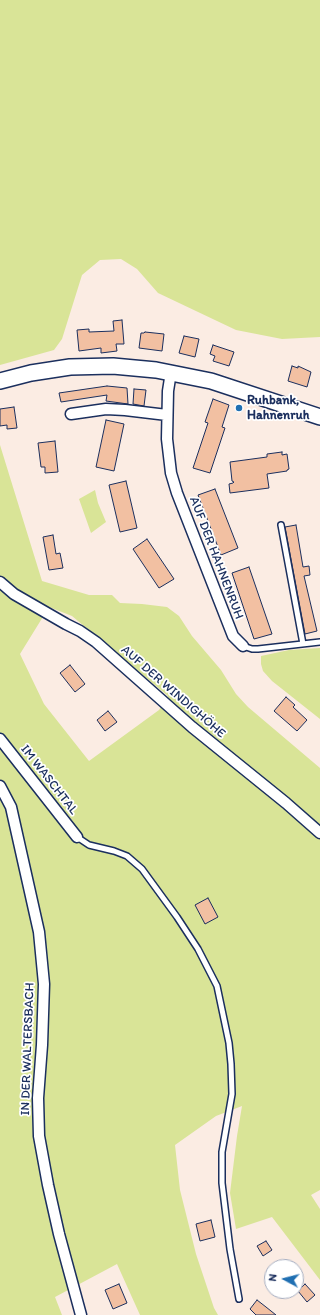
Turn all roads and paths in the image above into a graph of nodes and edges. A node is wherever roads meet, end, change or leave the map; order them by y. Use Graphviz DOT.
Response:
graph roads {
  1 [pos="171,372"];
  2 [pos="0,381"];
  3 [pos="71,414"];
  4 [pos="167,415"];
  5 [pos="320,417"];
  6 [pos="280,525"];
  7 [pos="0,582"];
  8 [pos="320,642"];
  9 [pos="303,644"];
  10 [pos="243,646"];
  11 [pos="0,740"];
  12 [pos="0,786"];
  13 [pos="320,833"];
  14 [pos="77,837"];
  15 [pos="239,1299"];
  16 [pos="81,1315"];
  1 -- 2 [label="main road"];
  1 -- 4 [label="street, AUF DER HAHNENRUH"];
  1 -- 5 [label="main road"];
  3 -- 4 [label="street"];
  4 -- 10 [label="street, AUF DER HAHNENRUH"];
  6 -- 9 [label="lane"];
  7 -- 13 [label="street, AUF DER WINDIGHÖHE"];
  8 -- 9 [label="lane, AUF DER HAHNENRUH"];
  9 -- 10 [label="lane, AUF DER HAHNENRUH"];
  11 -- 14 [label="street, IM WASCHTAL"];
  12 -- 16 [label="street, IN DER WALTERSBACH"];
  14 -- 15 [label="lane"];
}
